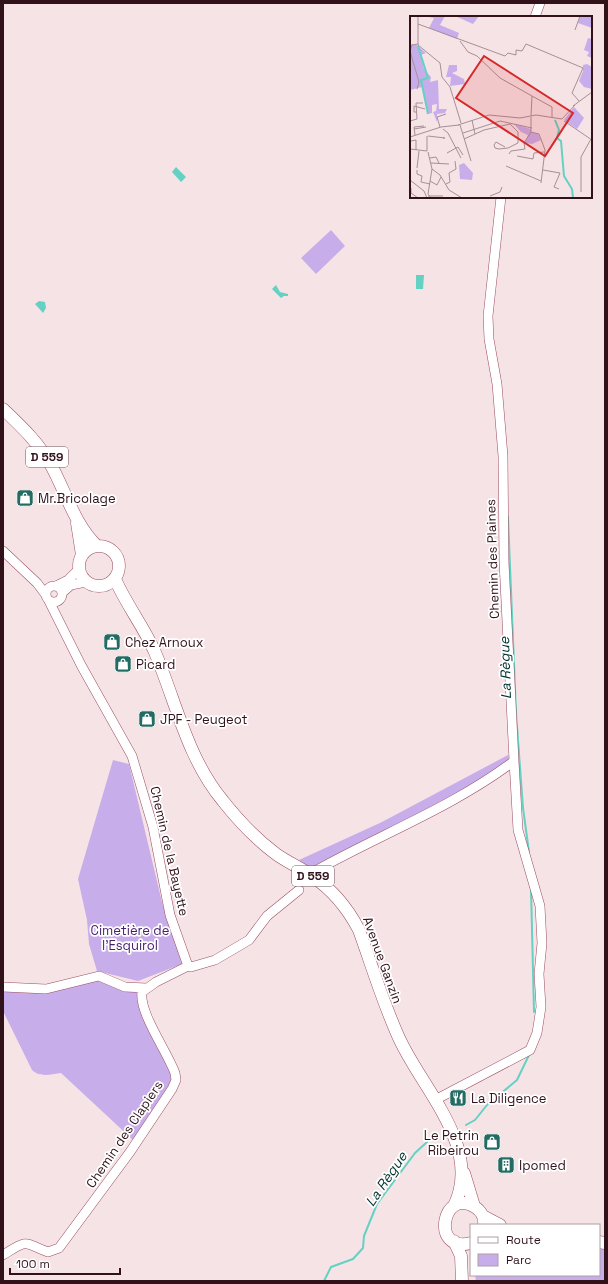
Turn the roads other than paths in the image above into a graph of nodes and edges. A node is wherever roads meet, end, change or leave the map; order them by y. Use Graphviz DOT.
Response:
graph roads {
  1 [pos="540,3"];
  2 [pos="535,16"];
  3 [pos="501,198"];
  4 [pos="3,409"];
  5 [pos="75,516"];
  6 [pos="97,546"];
  7 [pos="3,551"];
  8 [pos="82,555"];
  9 [pos="79,568"];
  10 [pos="115,579"];
  11 [pos="86,582"];
  12 [pos="104,586"];
  13 [pos="53,594"];
  14 [pos="131,611"];
  15 [pos="514,761"];
  16 [pos="312,875"];
  17 [pos="299,890"];
  18 [pos="188,966"];
  19 [pos="3,987"];
  20 [pos="146,988"];
  21 [pos="435,1100"];
  22 [pos="462,1165"];
  23 [pos="454,1206"];
  24 [pos="474,1206"];
  25 [pos="484,1221"];
  26 [pos="496,1224"];
  27 [pos="454,1241"];
  28 [pos="470,1243"];
  29 [pos="470,1252"];
  30 [pos="3,1255"];
  31 [pos="462,1281"];
  32 [pos="470,1281"];
  1 -- 2 [label="street"];
  3 -- 15 [label="street, Chemin des Plaines"];
  4 -- 5 [label="main road, D 559"];
  5 -- 6 [label="main road, D 559"];
  5 -- 8 [label="main road, D 559"];
  6 -- 8 [label="main road"];
  6 -- 10 [label="main road"];
  7 -- 13 [label="street"];
  8 -- 9 [label="main road"];
  9 -- 11 [label="main road"];
  9 -- 13 [label="street"];
  10 -- 12 [label="main road"];
  10 -- 14 [label="main road, Avenue Ganzin / D 559"];
  11 -- 12 [label="main road"];
  11 -- 13 [label="street"];
  12 -- 14 [label="main road, Avenue Ganzin / D 559"];
  13 -- 18 [label="street, Chemin de la Bayette"];
  14 -- 16 [label="main road, Avenue Ganzin / D 559"];
  15 -- 16 [label="street"];
  15 -- 21 [label="street, Chemin des Plaines"];
  16 -- 21 [label="main road, Avenue Ganzin / D 559"];
  17 -- 18 [label="street"];
  18 -- 20 [label="street"];
  19 -- 20 [label="street"];
  20 -- 30 [label="street, Chemin des Clapiers"];
  21 -- 22 [label="main road, Avenue Ganzin / D 559"];
  22 -- 23 [label="main road, Avenue Ganzin / D 559"];
  22 -- 24 [label="main road, Avenue Ganzin / D 559"];
  23 -- 24 [label="main road"];
  23 -- 27 [label="main road, Avenue Ganzin"];
  24 -- 25 [label="main road"];
  25 -- 26 [label="main road"];
  27 -- 28 [label="main road"];
  27 -- 31 [label="main road, Avenue Ganzin"];
  29 -- 32 [label="main road"];
}
